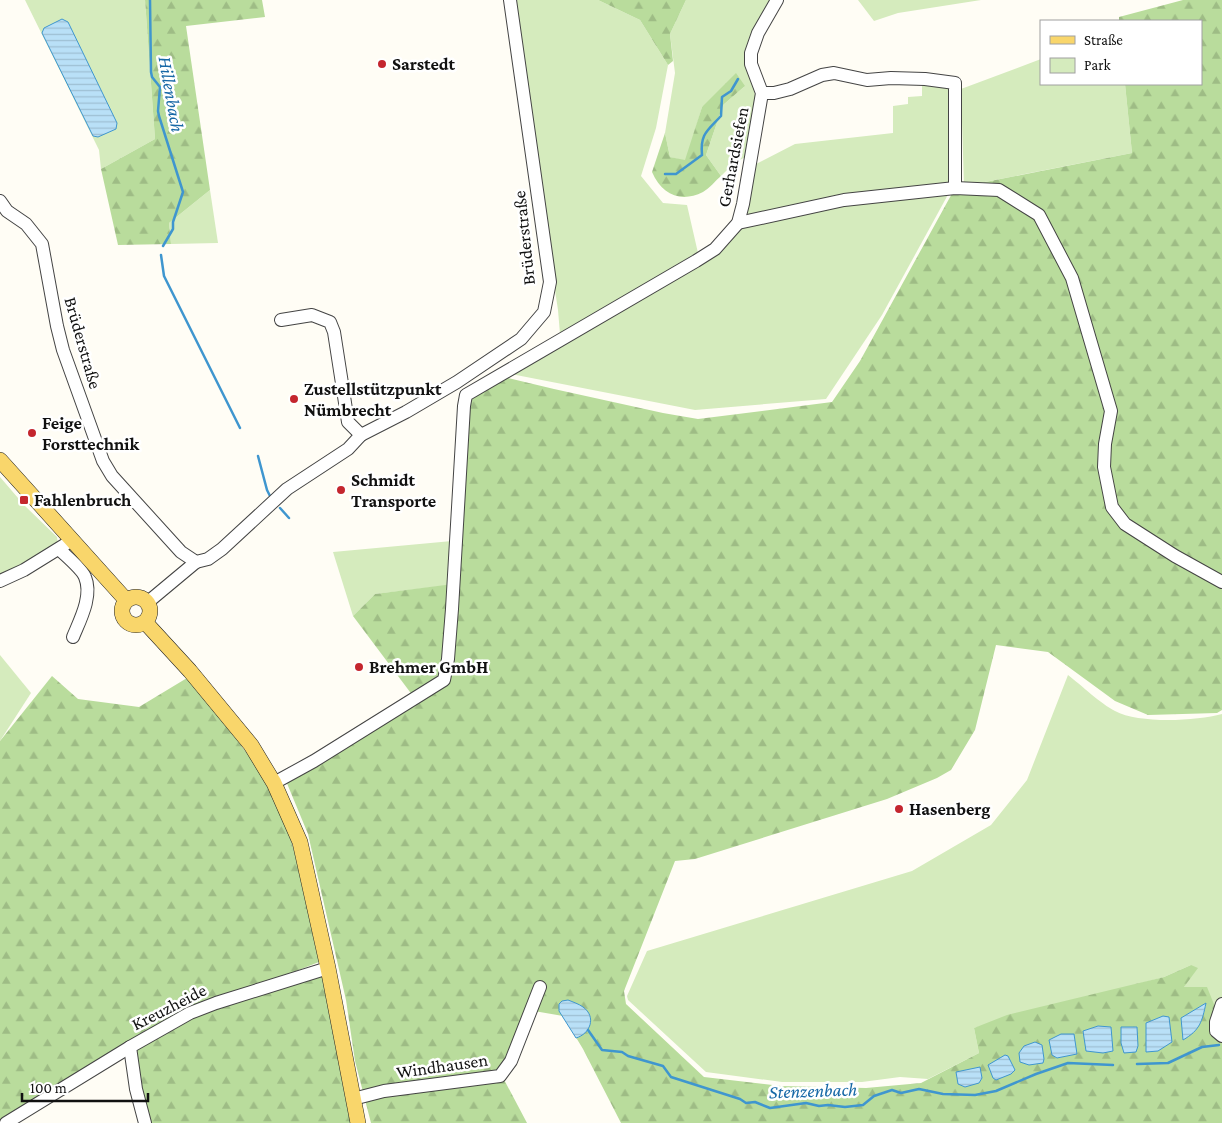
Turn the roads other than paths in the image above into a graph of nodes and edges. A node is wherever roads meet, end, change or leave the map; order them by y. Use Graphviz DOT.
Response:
graph roads {
  1 [pos="510,0"];
  2 [pos="777,0"];
  3 [pos="762,93"];
  4 [pos="954,188"];
  5 [pos="0,202"];
  6 [pos="738,223"];
  7 [pos="281,320"];
  8 [pos="361,435"];
  9 [pos="0,460"];
  10 [pos="66,544"];
  11 [pos="196,562"];
  12 [pos="0,581"];
  13 [pos="1222,582"];
  14 [pos="126,600"];
  15 [pos="148,602"];
  16 [pos="145,622"];
  17 [pos="73,637"];
  18 [pos="274,783"];
  19 [pos="328,968"];
  20 [pos="540,988"];
  21 [pos="1222,1004"];
  22 [pos="1222,1036"];
  23 [pos="130,1047"];
  24 [pos="353,1099"];
  25 [pos="6,1123"];
  26 [pos="145,1123"];
  27 [pos="358,1123"];
  1 -- 8 [label="street, Brüderstraße"];
  2 -- 3 [label="street, Gerhardsiefen"];
  3 -- 4 [label="street, Gerhardsiefen"];
  3 -- 6 [label="street, Gerhardsiefen"];
  4 -- 6 [label="street"];
  4 -- 13 [label="street"];
  5 -- 11 [label="street, Brüderstraße"];
  6 -- 18 [label="street, Gerhardsiefen"];
  7 -- 8 [label="street"];
  8 -- 11 [label="street, Brüderstraße"];
  9 -- 10 [label="main road"];
  10 -- 12 [label="street"];
  10 -- 14 [label="main road"];
  10 -- 17 [label="street"];
  11 -- 15 [label="street"];
  14 -- 15 [label="main road"];
  14 -- 16 [label="main road"];
  15 -- 16 [label="main road"];
  16 -- 18 [label="main road"];
  18 -- 19 [label="main road"];
  19 -- 23 [label="street, Kreuzheide"];
  19 -- 24 [label="main road"];
  20 -- 24 [label="street, Windhausen"];
  21 -- 22 [label="street"];
  23 -- 25 [label="street"];
  23 -- 26 [label="street, Kreuzheide"];
  24 -- 27 [label="main road"];
}
